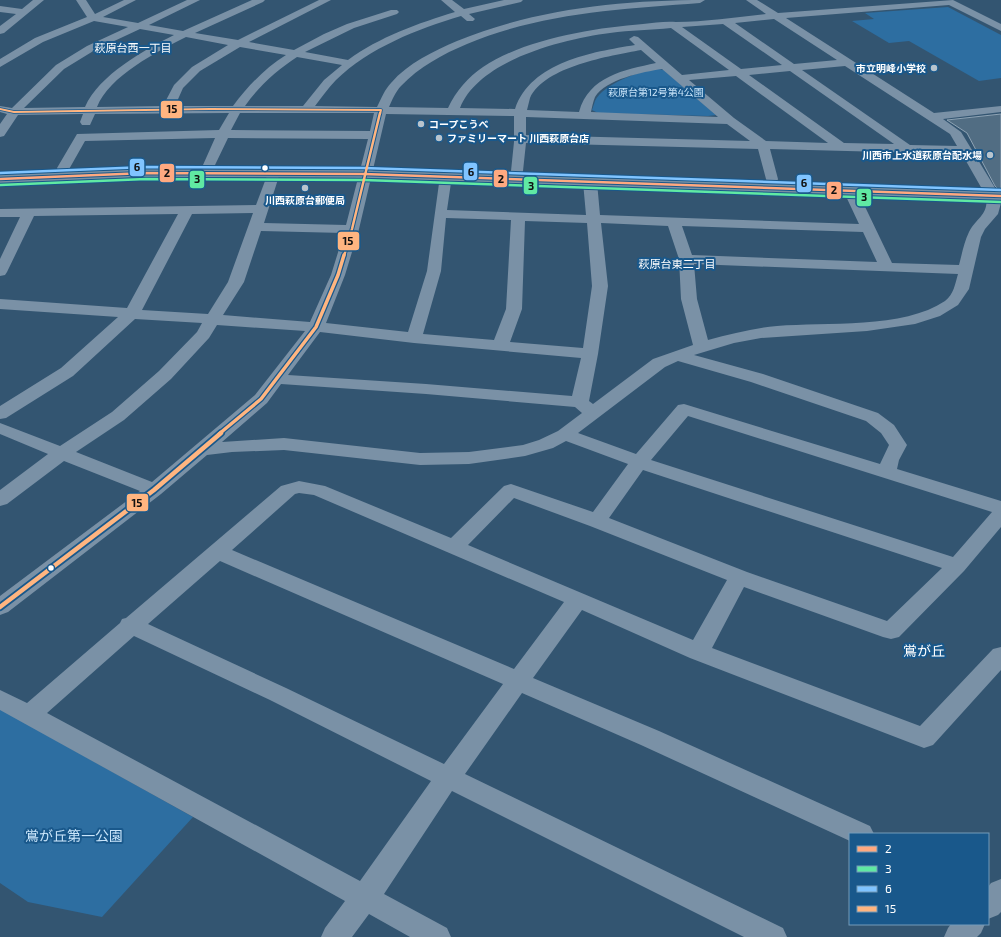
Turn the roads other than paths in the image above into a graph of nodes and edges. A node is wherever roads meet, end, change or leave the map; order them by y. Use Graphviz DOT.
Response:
graph roads {
  1 [pos="39,0"];
  2 [pos="81,0"];
  3 [pos="132,0"];
  4 [pos="195,0"];
  5 [pos="260,0"];
  6 [pos="326,0"];
  7 [pos="446,0"];
  8 [pos="517,0"];
  9 [pos="588,0"];
  10 [pos="700,0"];
  11 [pos="751,0"];
  12 [pos="948,1"];
  13 [pos="386,4"];
  14 [pos="598,8"];
  15 [pos="0,9"];
  16 [pos="24,12"];
  17 [pos="995,13"];
  18 [pos="463,14"];
  19 [pos="976,15"];
  20 [pos="400,16"];
  21 [pos="775,16"];
  22 [pos="93,18"];
  23 [pos="726,20"];
  24 [pos="672,24"];
  25 [pos="139,25"];
  26 [pos="420,28"];
  27 [pos="1001,28"];
  28 [pos="621,29"];
  29 [pos="0,31"];
  30 [pos="486,33"];
  31 [pos="185,34"];
  32 [pos="240,44"];
  33 [pos="643,47"];
  34 [pos="294,53"];
  35 [pos="849,62"];
  36 [pos="350,63"];
  37 [pos="0,64"];
  38 [pos="665,65"];
  39 [pos="792,68"];
  40 [pos="739,73"];
  41 [pos="680,78"];
  42 [pos="0,109"];
  43 [pos="236,109"];
  44 [pos="307,109"];
  45 [pos="1001,109"];
  46 [pos="167,110"];
  47 [pos="381,110"];
  48 [pos="90,111"];
  49 [pos="453,111"];
  50 [pos="14,112"];
  51 [pos="520,113"];
  52 [pos="584,115"];
  53 [pos="932,117"];
  54 [pos="730,121"];
  55 [pos="0,133"];
  56 [pos="224,134"];
  57 [pos="375,135"];
  58 [pos="81,137"];
  59 [pos="520,139"];
  60 [pos="763,145"];
  61 [pos="840,146"];
  62 [pos="908,149"];
  63 [pos="967,150"];
  64 [pos="209,165"];
  65 [pos="63,168"];
  66 [pos="0,170"];
  67 [pos="365,170"];
  68 [pos="517,171"];
  69 [pos="274,173"];
  70 [pos="446,176"];
  71 [pos="0,179"];
  72 [pos="772,179"];
  73 [pos="590,182"];
  74 [pos="850,190"];
  75 [pos="995,191"];
  76 [pos="187,210"];
  77 [pos="260,210"];
  78 [pos="29,212"];
  79 [pos="0,213"];
  80 [pos="440,214"];
  81 [pos="518,216"];
  82 [pos="594,219"];
  83 [pos="673,221"];
  84 [pos="254,227"];
  85 [pos="868,228"];
  86 [pos="352,229"];
  87 [pos="686,259"];
  88 [pos="886,266"];
  89 [pos="966,270"];
  90 [pos="0,272"];
  91 [pos="0,304"];
  92 [pos="132,313"];
  93 [pos="213,320"];
  94 [pos="316,327"];
  95 [pos="414,338"];
  96 [pos="500,346"];
  97 [pos="702,347"];
  98 [pos="590,354"];
  99 [pos="677,356"];
  100 [pos="276,379"];
  101 [pos="587,408"];
  102 [pos="0,414"];
  103 [pos="0,428"];
  104 [pos="564,435"];
  105 [pos="202,450"];
  106 [pos="62,453"];
  107 [pos="639,462"];
  108 [pos="887,471"];
  109 [pos="154,490"];
  110 [pos="0,500"];
  111 [pos="1001,508"];
  112 [pos="1001,514"];
  113 [pos="598,521"];
  114 [pos="454,547"];
  115 [pos="216,551"];
  116 [pos="957,566"];
  117 [pos="738,577"];
  118 [pos="578,599"];
  119 [pos="0,608"];
  120 [pos="130,625"];
  121 [pos="698,652"];
  122 [pos="1001,655"];
  123 [pos="518,681"];
  124 [pos="0,699"];
  125 [pos="30,714"];
  126 [pos="448,777"];
  127 [pos="859,833"];
  128 [pos="364,898"];
  129 [pos="970,925"];
  130 [pos="335,937"];
  131 [pos="436,937"];
  132 [pos="773,937"];
  133 [pos="958,937"];
  1 -- 16 [label="street"];
  2 -- 22 [label="street"];
  3 -- 22 [label="street"];
  4 -- 25 [label="street"];
  5 -- 31 [label="street"];
  6 -- 32 [label="street"];
  7 -- 18 [label="street"];
  8 -- 18 [label="street"];
  9 -- 14 [label="street"];
  10 -- 14 [label="street"];
  11 -- 21 [label="street"];
  12 -- 19 [label="street"];
  12 -- 21 [label="street"];
  13 -- 20 [label="street"];
  14 -- 28 [label="street"];
  14 -- 30 [label="street"];
  15 -- 16 [label="street"];
  16 -- 29 [label="street"];
  17 -- 19 [label="street"];
  18 -- 26 [label="street"];
  18 -- 30 [label="street"];
  19 -- 27 [label="street"];
  20 -- 26 [label="street"];
  20 -- 34 [label="street"];
  21 -- 23 [label="street"];
  21 -- 35 [label="street"];
  22 -- 25 [label="street"];
  22 -- 37 [label="street"];
  23 -- 24 [label="street"];
  23 -- 39 [label="street"];
  24 -- 28 [label="street"];
  24 -- 40 [label="street"];
  25 -- 31 [label="street"];
  25 -- 50 [label="street"];
  26 -- 36 [label="street"];
  28 -- 33 [label="street"];
  28 -- 49 [label="street"];
  30 -- 47 [label="street"];
  31 -- 32 [label="street"];
  31 -- 48 [label="street"];
  32 -- 34 [label="street"];
  32 -- 46 [label="street"];
  33 -- 38 [label="street"];
  33 -- 51 [label="street"];
  34 -- 36 [label="street"];
  34 -- 43 [label="street"];
  35 -- 39 [label="street"];
  35 -- 53 [label="street"];
  36 -- 44 [label="street"];
  38 -- 41 [label="street"];
  38 -- 52 [label="street"];
  39 -- 40 [label="street"];
  39 -- 62 [label="street"];
  40 -- 41 [label="street"];
  40 -- 61 [label="street"];
  41 -- 54 [label="street"];
  42 -- 50 [label="street"];
  43 -- 44 [label="street"];
  43 -- 46 [label="street"];
  43 -- 56 [label="street"];
  44 -- 47 [label="street"];
  45 -- 53 [label="street"];
  46 -- 48 [label="street"];
  47 -- 49 [label="street"];
  47 -- 57 [label="street"];
  48 -- 50 [label="street"];
  48 -- 58 [label="street"];
  49 -- 51 [label="street"];
  50 -- 55 [label="street"];
  51 -- 52 [label="street"];
  51 -- 59 [label="street"];
  52 -- 54 [label="street"];
  53 -- 63 [label="street"];
  54 -- 60 [label="street"];
  56 -- 57 [label="street"];
  56 -- 58 [label="street"];
  56 -- 64 [label="street"];
  57 -- 67 [label="street"];
  58 -- 65 [label="street"];
  59 -- 60 [label="street"];
  59 -- 68 [label="street"];
  60 -- 61 [label="street"];
  60 -- 72 [label="street"];
  61 -- 62 [label="street"];
  62 -- 63 [label="street"];
  63 -- 75 [label="street"];
  64 -- 65 [label="main road"];
  64 -- 67 [label="main road"];
  65 -- 66 [label="main road"];
  67 -- 68 [label="main road"];
  67 -- 69 [label="main road"];
  67 -- 70 [label="main road"];
  67 -- 86 [label="street"];
  68 -- 72 [label="main road"];
  69 -- 71 [label="main road"];
  69 -- 77 [label="street"];
  70 -- 73 [label="main road"];
  70 -- 80 [label="street"];
  72 -- 75 [label="main road"];
  73 -- 74 [label="main road"];
  73 -- 82 [label="street"];
  74 -- 75 [label="main road"];
  74 -- 85 [label="street"];
  75 -- 89 [label="street"];
  76 -- 77 [label="street"];
  76 -- 78 [label="street"];
  76 -- 92 [label="street"];
  77 -- 84 [label="street"];
  78 -- 79 [label="street"];
  78 -- 90 [label="street"];
  80 -- 81 [label="street"];
  80 -- 95 [label="street"];
  81 -- 82 [label="street"];
  81 -- 96 [label="street"];
  82 -- 83 [label="street"];
  82 -- 98 [label="street"];
  83 -- 85 [label="street"];
  83 -- 87 [label="street"];
  84 -- 86 [label="street"];
  84 -- 93 [label="street"];
  85 -- 88 [label="street"];
  86 -- 94 [label="street"];
  87 -- 88 [label="street"];
  87 -- 97 [label="street"];
  88 -- 89 [label="street"];
  89 -- 97 [label="street"];
  91 -- 92 [label="street"];
  92 -- 93 [label="street"];
  92 -- 102 [label="street"];
  93 -- 94 [label="street"];
  93 -- 106 [label="street"];
  94 -- 95 [label="street"];
  94 -- 100 [label="street"];
  95 -- 96 [label="street"];
  96 -- 98 [label="street"];
  97 -- 99 [label="street"];
  98 -- 101 [label="street"];
  99 -- 101 [label="street"];
  99 -- 108 [label="street"];
  100 -- 101 [label="street"];
  100 -- 105 [label="street"];
  101 -- 104 [label="street"];
  103 -- 106 [label="street"];
  104 -- 105 [label="street"];
  104 -- 107 [label="street"];
  105 -- 109 [label="street"];
  106 -- 109 [label="street"];
  106 -- 110 [label="street"];
  107 -- 108 [label="street"];
  107 -- 113 [label="street"];
  107 -- 116 [label="street"];
  108 -- 111 [label="street"];
  109 -- 119 [label="street"];
  112 -- 116 [label="street"];
  113 -- 114 [label="street"];
  113 -- 117 [label="street"];
  114 -- 115 [label="street"];
  114 -- 118 [label="street"];
  115 -- 120 [label="street"];
  115 -- 123 [label="street"];
  116 -- 117 [label="street"];
  117 -- 121 [label="street"];
  118 -- 121 [label="street"];
  118 -- 123 [label="street"];
  120 -- 125 [label="street"];
  120 -- 126 [label="street"];
  121 -- 122 [label="street"];
  123 -- 126 [label="street"];
  123 -- 127 [label="street"];
  124 -- 125 [label="street"];
  125 -- 128 [label="street"];
  126 -- 128 [label="street"];
  126 -- 132 [label="street"];
  128 -- 130 [label="street"];
  128 -- 131 [label="street"];
  129 -- 133 [label="street"];
}
